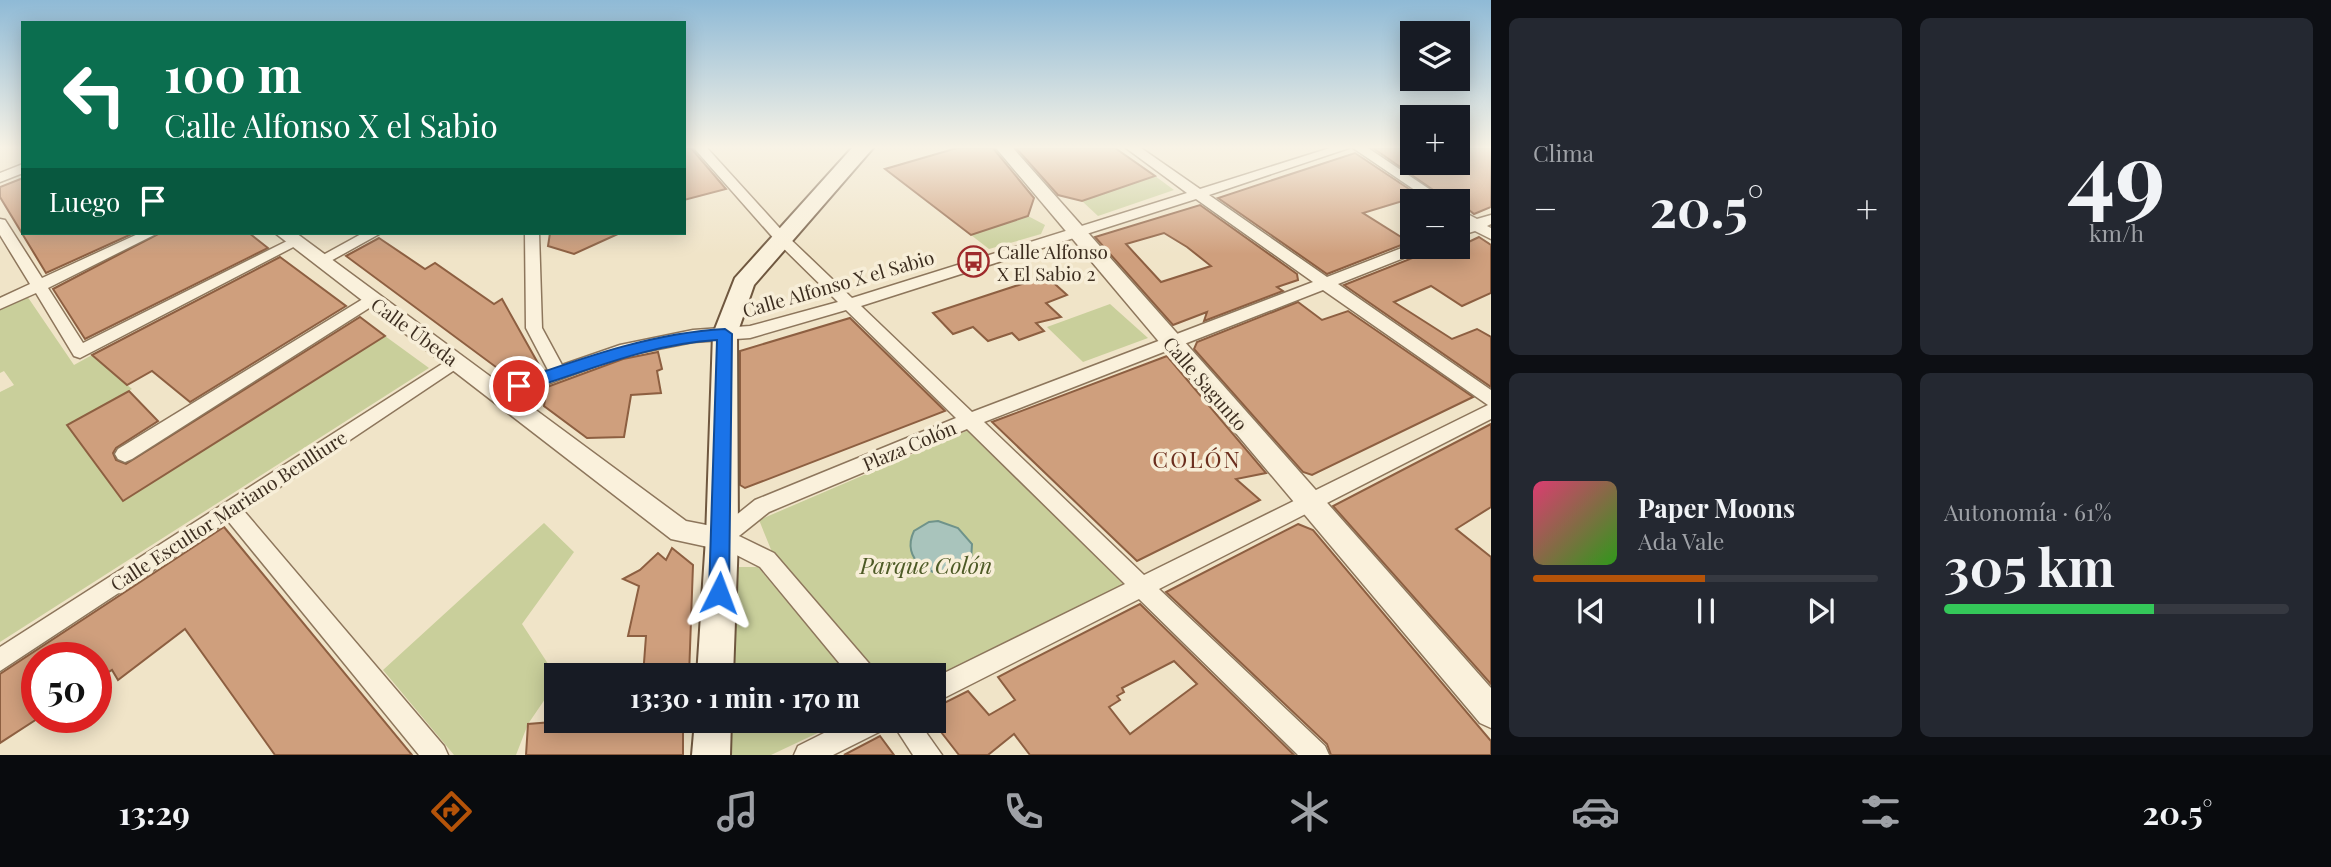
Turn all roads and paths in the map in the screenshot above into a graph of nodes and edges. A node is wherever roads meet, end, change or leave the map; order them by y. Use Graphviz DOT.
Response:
graph roads {
  1 [pos="731,183"];
  2 [pos="831,183"];
  3 [pos="1034,183"];
  4 [pos="1183,183"];
  5 [pos="1229,183"];
  6 [pos="1197,193"];
  7 [pos="1491,219"];
  8 [pos="1470,221"];
  9 [pos="0,223"];
  10 [pos="1476,225"];
  11 [pos="1470,227"];
  12 [pos="1077,234"];
  13 [pos="1491,234"];
  14 [pos="147,235"];
  15 [pos="370,235"];
  16 [pos="532,235"];
  17 [pos="290,237"];
  18 [pos="780,238"];
  19 [pos="1400,254"];
  20 [pos="322,260"];
  21 [pos="1326,283"];
  22 [pos="37,286"];
  23 [pos="372,299"];
  24 [pos="0,304"];
  25 [pos="850,304"];
  26 [pos="725,334"];
  27 [pos="1171,343"];
  28 [pos="456,361"];
  29 [pos="557,372"];
  30 [pos="501,394"];
  31 [pos="1491,399"];
  32 [pos="1491,411"];
  33 [pos="970,420"];
  34 [pos="125,454"];
  35 [pos="1311,504"];
  36 [pos="230,509"];
  37 [pos="722,538"];
  38 [pos="1141,588"];
  39 [pos="0,660"];
  40 [pos="716,663"];
  41 [pos="854,663"];
  42 [pos="946,685"];
  43 [pos="1491,712"];
  44 [pos="712,733"];
  45 [pos="850,733"];
  46 [pos="912,733"];
  47 [pos="435,755"];
  48 [pos="711,755"];
  49 [pos="807,755"];
  50 [pos="929,755"];
  51 [pos="1317,755"];
  1 -- 18 [label="street"];
  2 -- 18 [label="main road"];
  3 -- 12 [label="street, Calle Sagunto"];
  4 -- 6 [label="street"];
  5 -- 6 [label="street, Calle Alfonso X el Sabio"];
  6 -- 12 [label="street, Calle Alfonso X el Sabio"];
  6 -- 21 [label="street"];
  7 -- 10 [label="street"];
  8 -- 10 [label="street"];
  9 -- 22 [label="street"];
  10 -- 11 [label="street"];
  10 -- 13 [label="street"];
  12 -- 25 [label="street, Calle Alfonso X el Sabio"];
  12 -- 27 [label="street, Calle Sagunto"];
  14 -- 22 [label="street"];
  15 -- 20 [label="street"];
  16 -- 29 [label="street"];
  17 -- 20 [label="street, Calle Úbeda"];
  17 -- 22 [label="street"];
  18 -- 25 [label="street"];
  18 -- 26 [label="main road"];
  19 -- 21 [label="street"];
  20 -- 23 [label="street, Calle Úbeda"];
  21 -- 27 [label="street"];
  21 -- 31 [label="street"];
  22 -- 24 [label="street"];
  23 -- 28 [label="street, Calle Úbeda"];
  23 -- 34 [label="street"];
  25 -- 26 [label="street, Calle Alfonso X el Sabio"];
  25 -- 33 [label="street"];
  26 -- 29 [label="street, Calle Alfonso X el Sabio"];
  26 -- 37 [label="main road"];
  27 -- 33 [label="street"];
  27 -- 35 [label="street, Calle Sagunto"];
  28 -- 30 [label="street, Calle Úbeda"];
  28 -- 36 [label="street, Calle Escultor Mariano Benlliure"];
  29 -- 30 [label="street, Calle Alfonso X el Sabio"];
  30 -- 37 [label="street, Calle Úbeda"];
  32 -- 35 [label="street"];
  33 -- 37 [label="street, Plaza Colón"];
  33 -- 38 [label="street, Plaza Colón"];
  35 -- 38 [label="street"];
  35 -- 43 [label="street, Calle Sagunto"];
  36 -- 39 [label="street, Calle Escultor Mariano Benlliure"];
  36 -- 47 [label="street"];
  37 -- 40 [label="main road"];
  37 -- 41 [label="street"];
  38 -- 42 [label="street"];
  38 -- 51 [label="street, Plaza Colón"];
  44 -- 48 [label="main road"];
  45 -- 49 [label="street"];
  46 -- 50 [label="street"];
}
